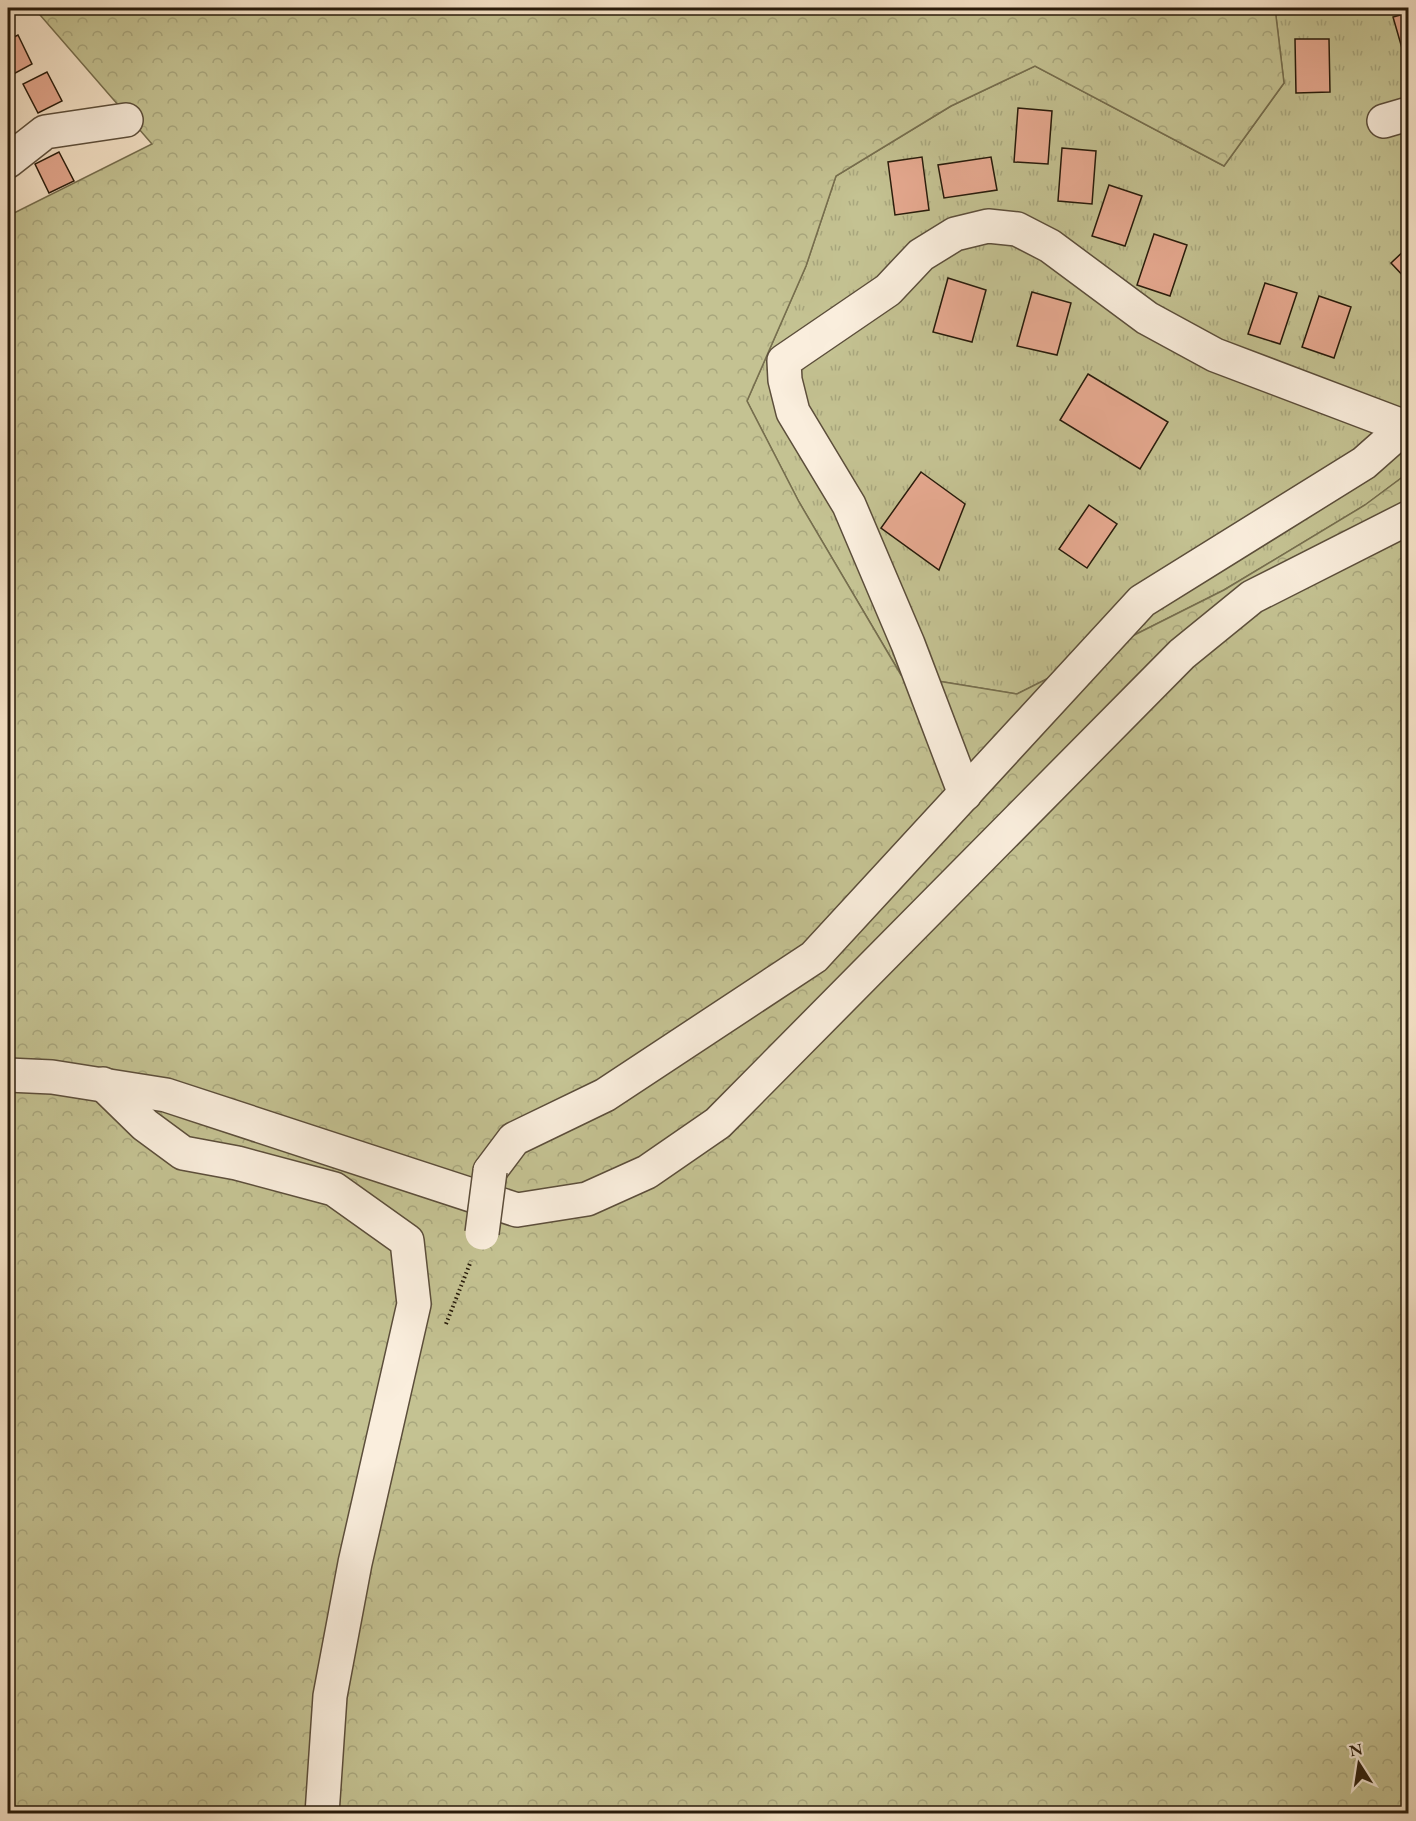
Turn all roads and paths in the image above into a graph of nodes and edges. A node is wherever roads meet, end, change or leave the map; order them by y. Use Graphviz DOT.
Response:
graph roads {
  1 [pos="126,120"];
  2 [pos="8,161"];
  3 [pos="1407,426"];
  4 [pos="1408,518"];
  5 [pos="965,794"];
  6 [pos="8,1075"];
  7 [pos="103,1084"];
  8 [pos="482,1233"];
  9 [pos="445,1313"];
  10 [pos="321,1814"];
  1 -- 2 [label="street"];
  3 -- 5 [label="street"];
  3 -- 5 [label="street"];
  4 -- 7 [label="street"];
  5 -- 8 [label="street, bridge"];
  6 -- 7 [label="street"];
  7 -- 10 [label="street"];
  8 -- 9 [label="path"];
}
